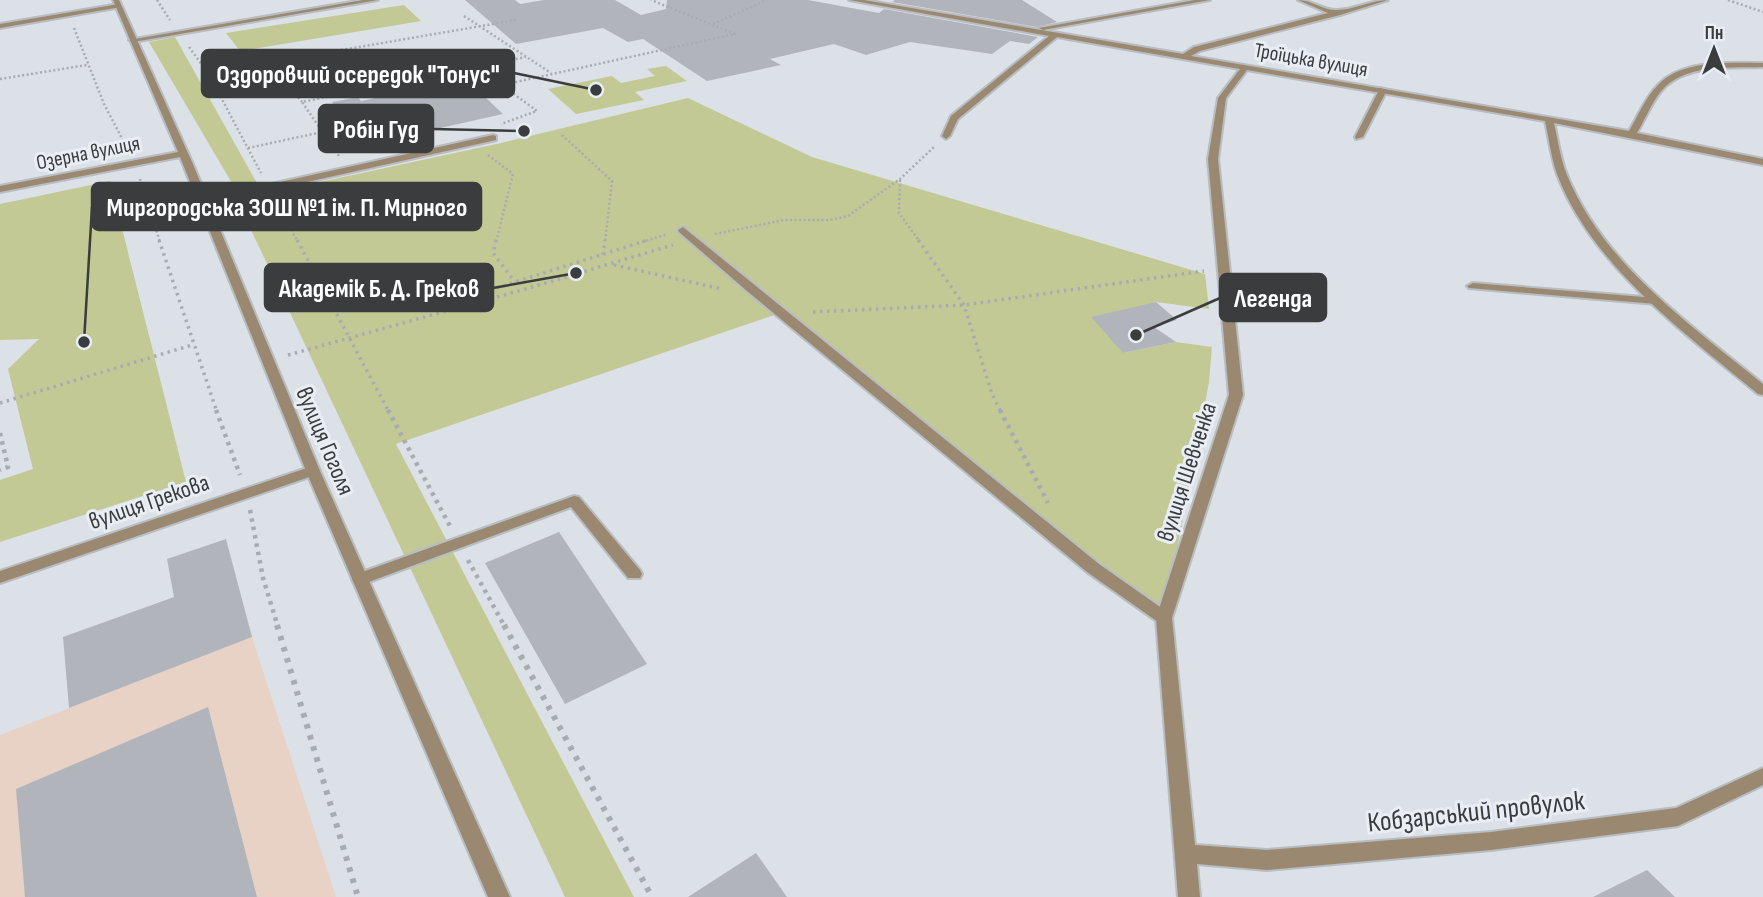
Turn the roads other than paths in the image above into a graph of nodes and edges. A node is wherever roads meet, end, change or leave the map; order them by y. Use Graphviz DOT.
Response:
graph roads {
  1 [pos="375,0"];
  2 [pos="852,0"];
  3 [pos="1207,0"];
  4 [pos="1300,0"];
  5 [pos="1385,0"];
  6 [pos="1622,0"];
  7 [pos="1632,2"];
  8 [pos="118,3"];
  9 [pos="1338,14"];
  10 [pos="0,26"];
  11 [pos="1030,30"];
  12 [pos="1056,34"];
  13 [pos="133,40"];
  14 [pos="1186,56"];
  15 [pos="1763,65"];
  16 [pos="1246,66"];
  17 [pos="1383,90"];
  18 [pos="1549,119"];
  19 [pos="1631,135"];
  20 [pos="946,136"];
  21 [pos="493,138"];
  22 [pos="1359,138"];
  23 [pos="183,154"];
  24 [pos="1763,162"];
  25 [pos="0,189"];
  26 [pos="203,202"];
  27 [pos="689,234"];
  28 [pos="1473,286"];
  29 [pos="1656,300"];
  30 [pos="1763,391"];
  31 [pos="313,471"];
  32 [pos="634,574"];
  33 [pos="0,577"];
  34 [pos="359,579"];
  35 [pos="1164,618"];
  36 [pos="1763,776"];
  37 [pos="1185,854"];
  38 [pos="499,897"];
  39 [pos="1189,897"];
  1 -- 13 [label="street"];
  2 -- 11 [label="street, Троїцька вулиця"];
  3 -- 11 [label="street"];
  4 -- 9 [label="street"];
  5 -- 9 [label="street"];
  6 -- 7 [label="street"];
  8 -- 10 [label="street"];
  8 -- 13 [label="street, вулиця Гоголя"];
  9 -- 14 [label="street"];
  11 -- 12 [label="street, Троїцька вулиця"];
  12 -- 14 [label="street, Троїцька вулиця"];
  12 -- 20 [label="street"];
  13 -- 23 [label="street, вулиця Гоголя"];
  14 -- 16 [label="street, Троїцька вулиця"];
  15 -- 19 [label="street"];
  16 -- 17 [label="street, Троїцька вулиця"];
  16 -- 35 [label="street, вулиця Шевченка"];
  17 -- 18 [label="street, Троїцька вулиця"];
  17 -- 22 [label="street"];
  18 -- 19 [label="street, Троїцька вулиця"];
  18 -- 29 [label="street"];
  19 -- 24 [label="street, Троїцька вулиця"];
  21 -- 26 [label="street"];
  23 -- 25 [label="street, Озерна вулиця"];
  23 -- 26 [label="street, вулиця Гоголя"];
  26 -- 31 [label="street, вулиця Гоголя"];
  27 -- 35 [label="street"];
  28 -- 29 [label="street"];
  29 -- 30 [label="street"];
  31 -- 33 [label="street, вулиця Грекова"];
  31 -- 34 [label="street, вулиця Гоголя"];
  32 -- 34 [label="street"];
  34 -- 38 [label="street, вулиця Гоголя"];
  35 -- 37 [label="street, вулиця Шевченка"];
  36 -- 37 [label="street, Кобзарський провулок"];
  37 -- 39 [label="street, вулиця Шевченка"];
}
